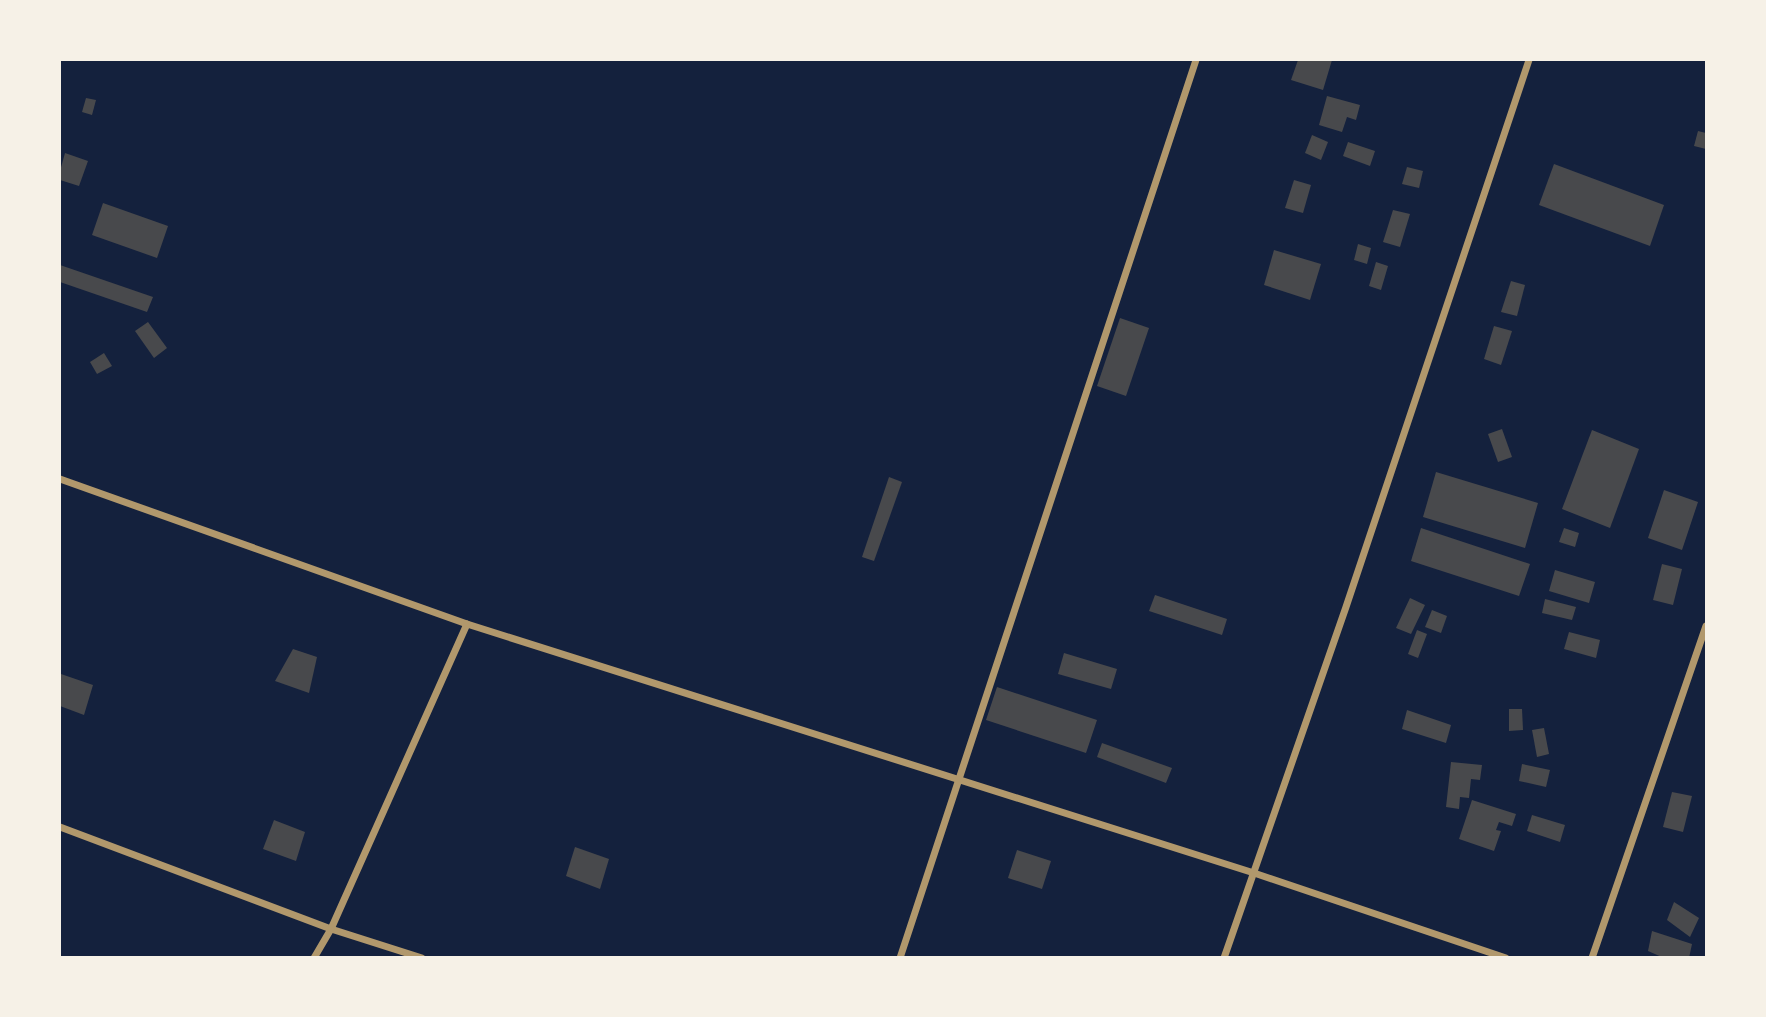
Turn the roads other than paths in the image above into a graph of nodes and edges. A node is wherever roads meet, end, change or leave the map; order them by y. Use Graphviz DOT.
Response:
graph roads {
  1 [pos="1196,60"];
  2 [pos="1529,60"];
  3 [pos="60,479"];
  4 [pos="467,624"];
  5 [pos="1706,626"];
  6 [pos="959,779"];
  7 [pos="60,827"];
  8 [pos="1254,873"];
  9 [pos="331,929"];
  10 [pos="314,957"];
  11 [pos="422,957"];
  12 [pos="900,957"];
  13 [pos="1224,957"];
  14 [pos="1506,957"];
  15 [pos="1592,957"];
  1 -- 6 [label="street"];
  2 -- 8 [label="street"];
  3 -- 4 [label="street"];
  4 -- 6 [label="street"];
  4 -- 9 [label="street"];
  5 -- 15 [label="street"];
  6 -- 8 [label="street"];
  6 -- 12 [label="street"];
  7 -- 9 [label="street"];
  8 -- 13 [label="street"];
  8 -- 14 [label="street"];
  9 -- 10 [label="street"];
  9 -- 11 [label="street"];
}
